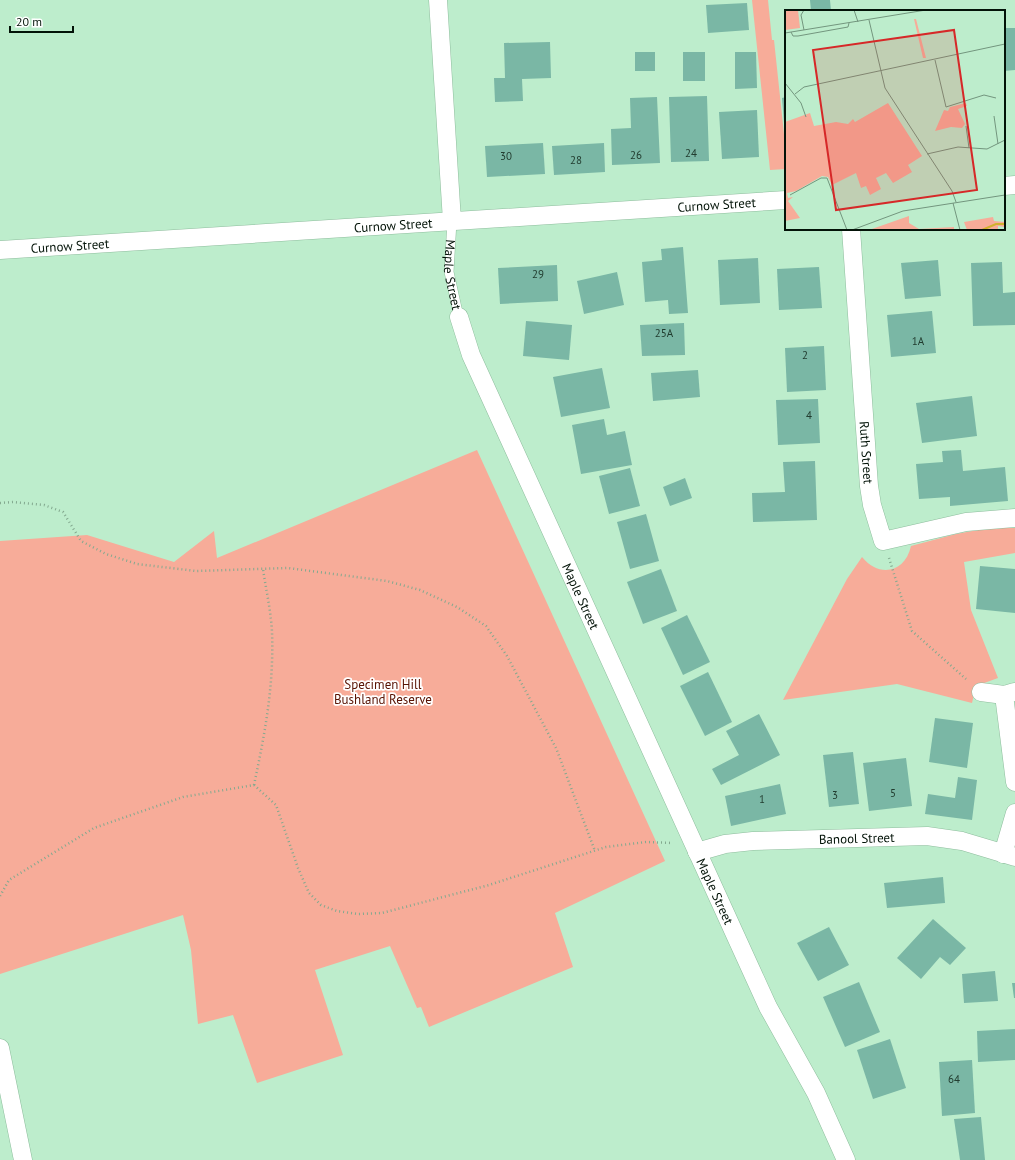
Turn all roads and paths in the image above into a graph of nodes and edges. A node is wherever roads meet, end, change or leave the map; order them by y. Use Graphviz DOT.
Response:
graph roads {
  1 [pos="438,0"];
  2 [pos="1015,185"];
  3 [pos="1005,186"];
  4 [pos="785,200"];
  5 [pos="452,221"];
  6 [pos="850,230"];
  7 [pos="0,250"];
  8 [pos="459,317"];
  9 [pos="0,503"];
  10 [pos="1015,518"];
  11 [pos="884,541"];
  12 [pos="263,569"];
  13 [pos="980,692"];
  14 [pos="1009,693"];
  15 [pos="1015,782"];
  16 [pos="254,786"];
  17 [pos="1015,813"];
  18 [pos="695,848"];
  19 [pos="595,851"];
  20 [pos="1009,856"];
  21 [pos="0,896"];
  22 [pos="0,1048"];
  23 [pos="23,1160"];
  24 [pos="846,1160"];
  1 -- 5 [label="street, Maple Street"];
  2 -- 3 [label="street"];
  4 -- 5 [label="street, Curnow Street"];
  5 -- 7 [label="street, Curnow Street"];
  5 -- 8 [label="lane, Maple Street"];
  6 -- 11 [label="street, Ruth Street"];
  8 -- 18 [label="street, Maple Street"];
  9 -- 12 [label="path"];
  10 -- 11 [label="street"];
  11 -- 13 [label="path"];
  12 -- 16 [label="path"];
  12 -- 19 [label="path"];
  13 -- 14 [label="street"];
  14 -- 15 [label="street"];
  16 -- 19 [label="path"];
  16 -- 21 [label="path"];
  17 -- 20 [label="street"];
  18 -- 19 [label="path"];
  18 -- 20 [label="street, Banool Street"];
  18 -- 24 [label="street, Maple Street"];
  22 -- 23 [label="street"];
}
